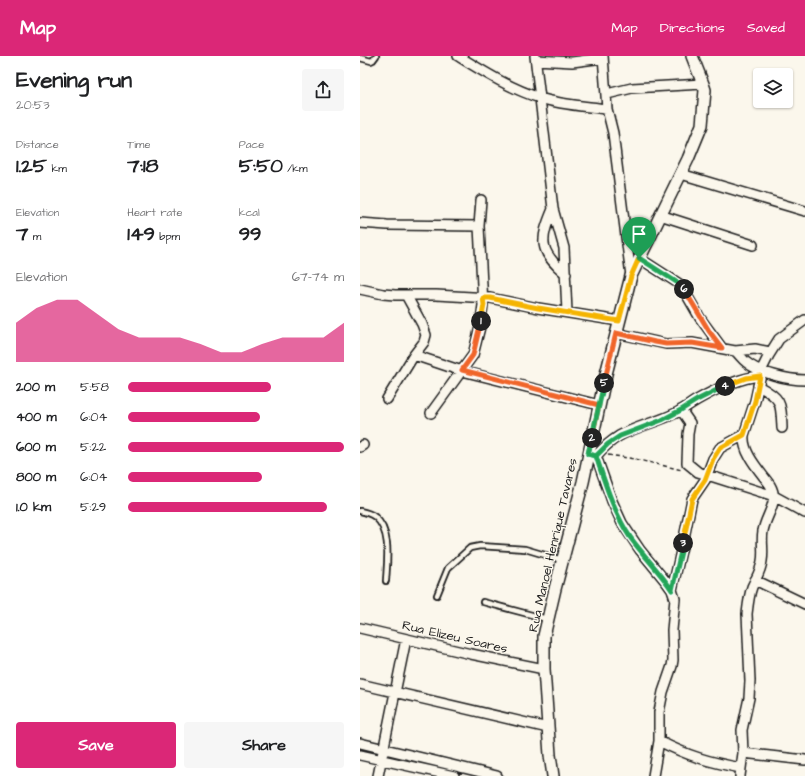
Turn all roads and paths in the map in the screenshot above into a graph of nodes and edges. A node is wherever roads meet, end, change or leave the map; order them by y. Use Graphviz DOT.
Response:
graph roads {
  1 [pos="376,56"];
  2 [pos="458,56"];
  3 [pos="692,56"];
  4 [pos="603,57"];
  5 [pos="360,58"];
  6 [pos="535,58"];
  7 [pos="704,84"];
  8 [pos="607,94"];
  9 [pos="541,98"];
  10 [pos="607,109"];
  11 [pos="681,174"];
  12 [pos="481,200"];
  13 [pos="554,209"];
  14 [pos="805,212"];
  15 [pos="660,215"];
  16 [pos="360,223"];
  17 [pos="479,226"];
  18 [pos="753,245"];
  19 [pos="639,258"];
  20 [pos="566,274"];
  21 [pos="631,276"];
  22 [pos="360,289"];
  23 [pos="406,295"];
  24 [pos="483,298"];
  25 [pos="567,312"];
  26 [pos="805,320"];
  27 [pos="619,321"];
  28 [pos="616,333"];
  29 [pos="722,348"];
  30 [pos="735,351"];
  31 [pos="770,352"];
  32 [pos="414,355"];
  33 [pos="462,370"];
  34 [pos="760,373"];
  35 [pos="805,380"];
  36 [pos="758,386"];
  37 [pos="387,399"];
  38 [pos="599,405"];
  39 [pos="681,410"];
  40 [pos="431,413"];
  41 [pos="782,428"];
  42 [pos="744,435"];
  43 [pos="594,454"];
  44 [pos="693,469"];
  45 [pos="707,474"];
  46 [pos="774,496"];
  47 [pos="360,511"];
  48 [pos="805,513"];
  49 [pos="562,560"];
  50 [pos="755,580"];
  51 [pos="386,581"];
  52 [pos="672,590"];
  53 [pos="437,595"];
  54 [pos="483,602"];
  55 [pos="805,604"];
  56 [pos="547,619"];
  57 [pos="360,628"];
  58 [pos="406,639"];
  59 [pos="544,669"];
  60 [pos="360,684"];
  61 [pos="396,692"];
  62 [pos="548,728"];
  63 [pos="659,741"];
  64 [pos="360,743"];
  65 [pos="384,749"];
  66 [pos="743,753"];
  67 [pos="360,755"];
  68 [pos="382,760"];
  69 [pos="805,760"];
  70 [pos="740,772"];
  71 [pos="378,776"];
  72 [pos="454,776"];
  73 [pos="497,776"];
  74 [pos="553,776"];
  75 [pos="653,776"];
  1 -- 5 [label="lane"];
  2 -- 9 [label="street"];
  3 -- 7 [label="street, Rua Manoel Henrique Tavares"];
  4 -- 6 [label="street"];
  4 -- 8 [label="street"];
  6 -- 9 [label="street"];
  7 -- 8 [label="street"];
  7 -- 11 [label="street, Rua Manoel Henrique Tavares"];
  8 -- 10 [label="street"];
  9 -- 10 [label="street"];
  9 -- 13 [label="street"];
  10 -- 21 [label="street"];
  11 -- 14 [label="street"];
  11 -- 15 [label="street, Rua Manoel Henrique Tavares"];
  12 -- 17 [label="street"];
  13 -- 20 [label="street"];
  13 -- 20 [label="street"];
  15 -- 18 [label="street"];
  15 -- 19 [label="street, Rua Manoel Henrique Tavares"];
  16 -- 17 [label="street"];
  17 -- 24 [label="street"];
  19 -- 21 [label="street, Rua Manoel Henrique Tavares"];
  19 -- 29 [label="street"];
  20 -- 25 [label="street"];
  21 -- 27 [label="street, Rua Manoel Henrique Tavares"];
  22 -- 23 [label="street"];
  23 -- 24 [label="street"];
  23 -- 32 [label="street"];
  24 -- 25 [label="street"];
  24 -- 33 [label="street"];
  25 -- 27 [label="street"];
  26 -- 31 [label="street"];
  27 -- 28 [label="street, Rua Manoel Henrique Tavares"];
  28 -- 29 [label="street"];
  28 -- 38 [label="street, Rua Manoel Henrique Tavares"];
  29 -- 30 [label="street"];
  30 -- 31 [label="street"];
  30 -- 34 [label="street"];
  31 -- 34 [label="street"];
  32 -- 33 [label="street"];
  32 -- 37 [label="street"];
  33 -- 38 [label="street"];
  33 -- 40 [label="street"];
  34 -- 35 [label="street"];
  34 -- 36 [label="street"];
  34 -- 39 [label="street"];
  36 -- 41 [label="street"];
  36 -- 42 [label="street"];
  38 -- 43 [label="street, Rua Manoel Henrique Tavares"];
  39 -- 43 [label="street"];
  39 -- 44 [label="street"];
  42 -- 45 [label="street"];
  42 -- 46 [label="street"];
  43 -- 44 [label="path"];
  43 -- 49 [label="street, Rua Manoel Henrique Tavares"];
  43 -- 52 [label="street"];
  44 -- 45 [label="street"];
  45 -- 46 [label="street"];
  45 -- 52 [label="street"];
  46 -- 48 [label="street"];
  46 -- 50 [label="street"];
  47 -- 51 [label="lane"];
  49 -- 53 [label="lane"];
  49 -- 56 [label="street, Rua Manoel Henrique Tavares"];
  50 -- 55 [label="street"];
  50 -- 66 [label="street"];
  52 -- 63 [label="street"];
  54 -- 56 [label="lane"];
  56 -- 59 [label="street, Rua Manoel Henrique Tavares"];
  57 -- 58 [label="street, Rua Elizeu Soares"];
  58 -- 59 [label="street, Rua Elizeu Soares"];
  58 -- 61 [label="street"];
  59 -- 62 [label="street, Rua Manoel Henrique Tavares"];
  60 -- 61 [label="street"];
  61 -- 62 [label="street"];
  61 -- 65 [label="street"];
  62 -- 74 [label="street, Rua Manoel Henrique Tavares"];
  63 -- 70 [label="street"];
  63 -- 75 [label="street"];
  64 -- 65 [label="street"];
  65 -- 68 [label="street"];
  65 -- 73 [label="street"];
  66 -- 69 [label="street"];
  66 -- 70 [label="street"];
  67 -- 68 [label="street"];
  68 -- 71 [label="street"];
  68 -- 72 [label="street"];
}
